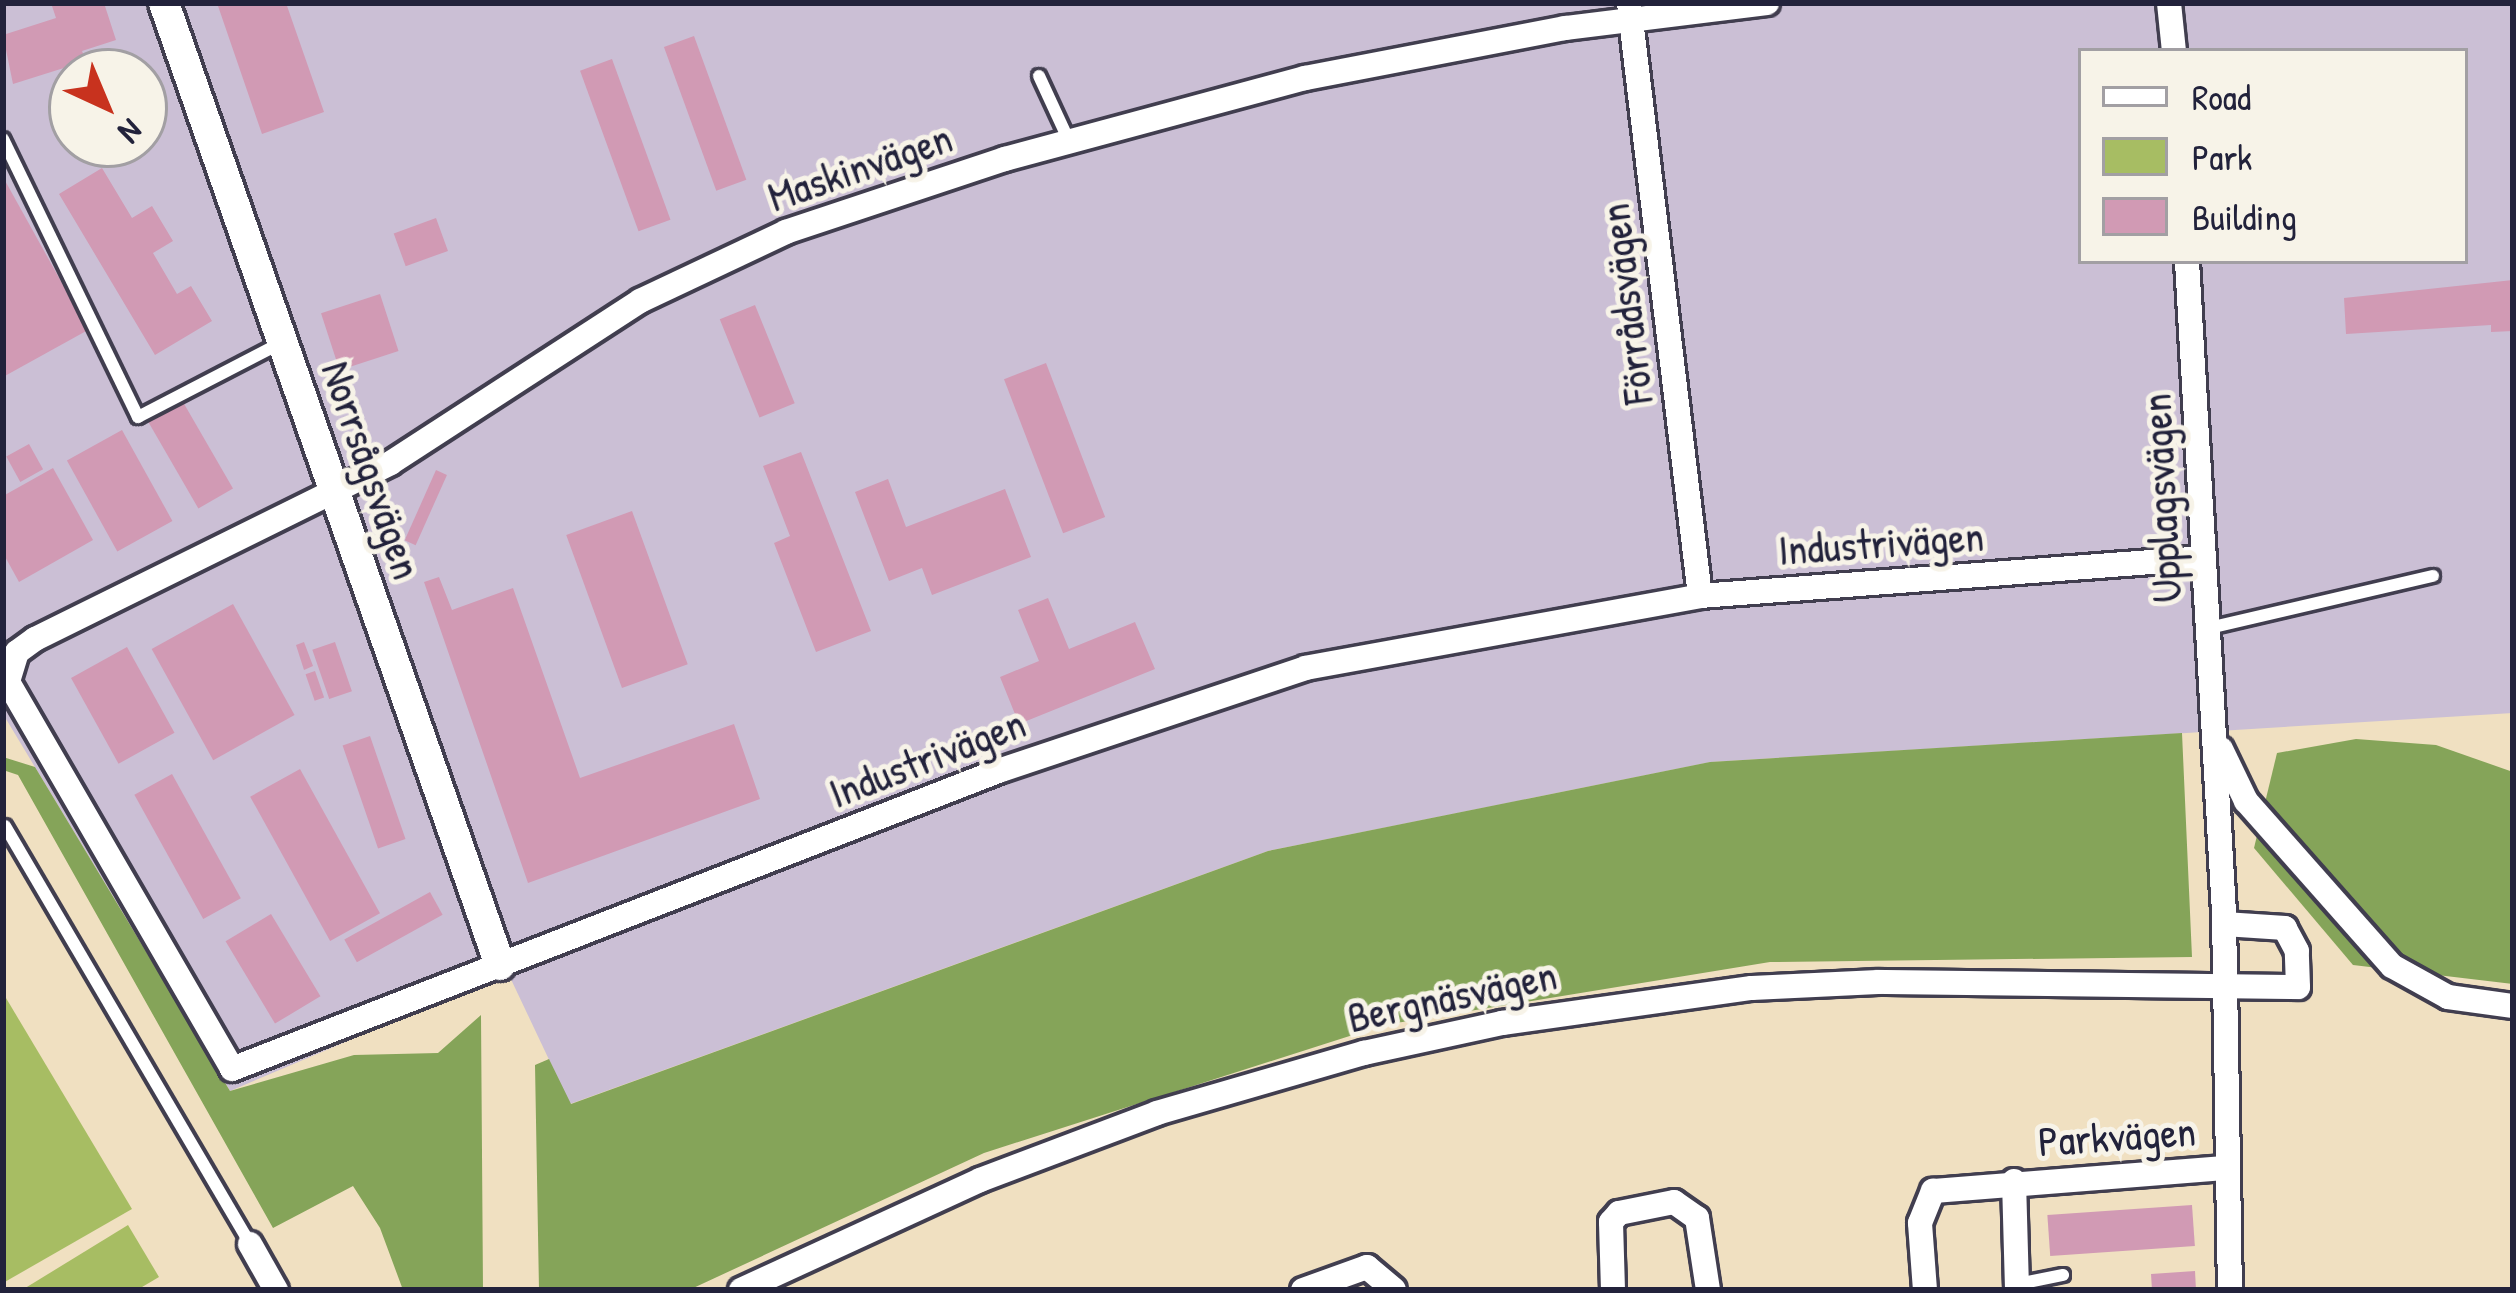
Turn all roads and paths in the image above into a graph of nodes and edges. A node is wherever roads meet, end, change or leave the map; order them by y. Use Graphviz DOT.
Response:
graph roads {
  1 [pos="164,3"];
  2 [pos="1766,3"];
  3 [pos="2169,3"];
  4 [pos="1630,10"];
  5 [pos="2174,48"];
  6 [pos="1039,76"];
  7 [pos="3,139"];
  8 [pos="1070,141"];
  9 [pos="2187,264"];
  10 [pos="282,342"];
  11 [pos="335,491"];
  12 [pos="2204,559"];
  13 [pos="2433,575"];
  14 [pos="1700,596"];
  15 [pos="61,627"];
  16 [pos="2208,628"];
  17 [pos="5,672"];
  18 [pos="2213,730"];
  19 [pos="4,826"];
  20 [pos="2224,923"];
  21 [pos="500,965"];
  22 [pos="2223,982"];
  23 [pos="2513,1006"];
  24 [pos="2225,1168"];
  25 [pos="2014,1181"];
  26 [pos="250,1244"];
  27 [pos="2062,1275"];
  28 [pos="2017,1287"];
  29 [pos="276,1290"];
  30 [pos="741,1290"];
  31 [pos="1303,1290"];
  32 [pos="1394,1290"];
  33 [pos="1613,1290"];
  34 [pos="1708,1290"];
  35 [pos="1925,1290"];
  36 [pos="2230,1290"];
  1 -- 10 [label="street, Norrsågsvägen"];
  2 -- 4 [label="street, Maskinvägen"];
  3 -- 5 [label="street"];
  4 -- 8 [label="street, Maskinvägen"];
  4 -- 14 [label="street, Förrådsvägen"];
  6 -- 8 [label="lane"];
  7 -- 10 [label="lane"];
  8 -- 11 [label="street, Maskinvägen"];
  9 -- 12 [label="street, Upplagsvägen"];
  10 -- 11 [label="street, Norrsågsvägen"];
  11 -- 15 [label="street, Maskinvägen"];
  11 -- 21 [label="street, Norrsågsvägen"];
  12 -- 14 [label="street, Industrivägen"];
  12 -- 16 [label="street, Upplagsvägen"];
  13 -- 16 [label="lane"];
  14 -- 21 [label="street, Industrivägen"];
  15 -- 17 [label="street, Industrivägen"];
  16 -- 18 [label="street, Upplagsvägen"];
  17 -- 21 [label="street, Industrivägen"];
  18 -- 20 [label="street, Upplagsvägen"];
  18 -- 23 [label="street, Upplagsvägen"];
  19 -- 26 [label="lane"];
  20 -- 22 [label="street"];
  20 -- 22 [label="street, Bergnäsvägen"];
  22 -- 24 [label="street"];
  22 -- 30 [label="street, Bergnäsvägen"];
  24 -- 25 [label="street, Parkvägen"];
  24 -- 36 [label="street"];
  25 -- 28 [label="street, Parkvägen"];
  25 -- 35 [label="street, Parkvägen"];
  26 -- 29 [label="street"];
  27 -- 28 [label="lane"];
  31 -- 32 [label="street"];
  33 -- 34 [label="street"];
}
